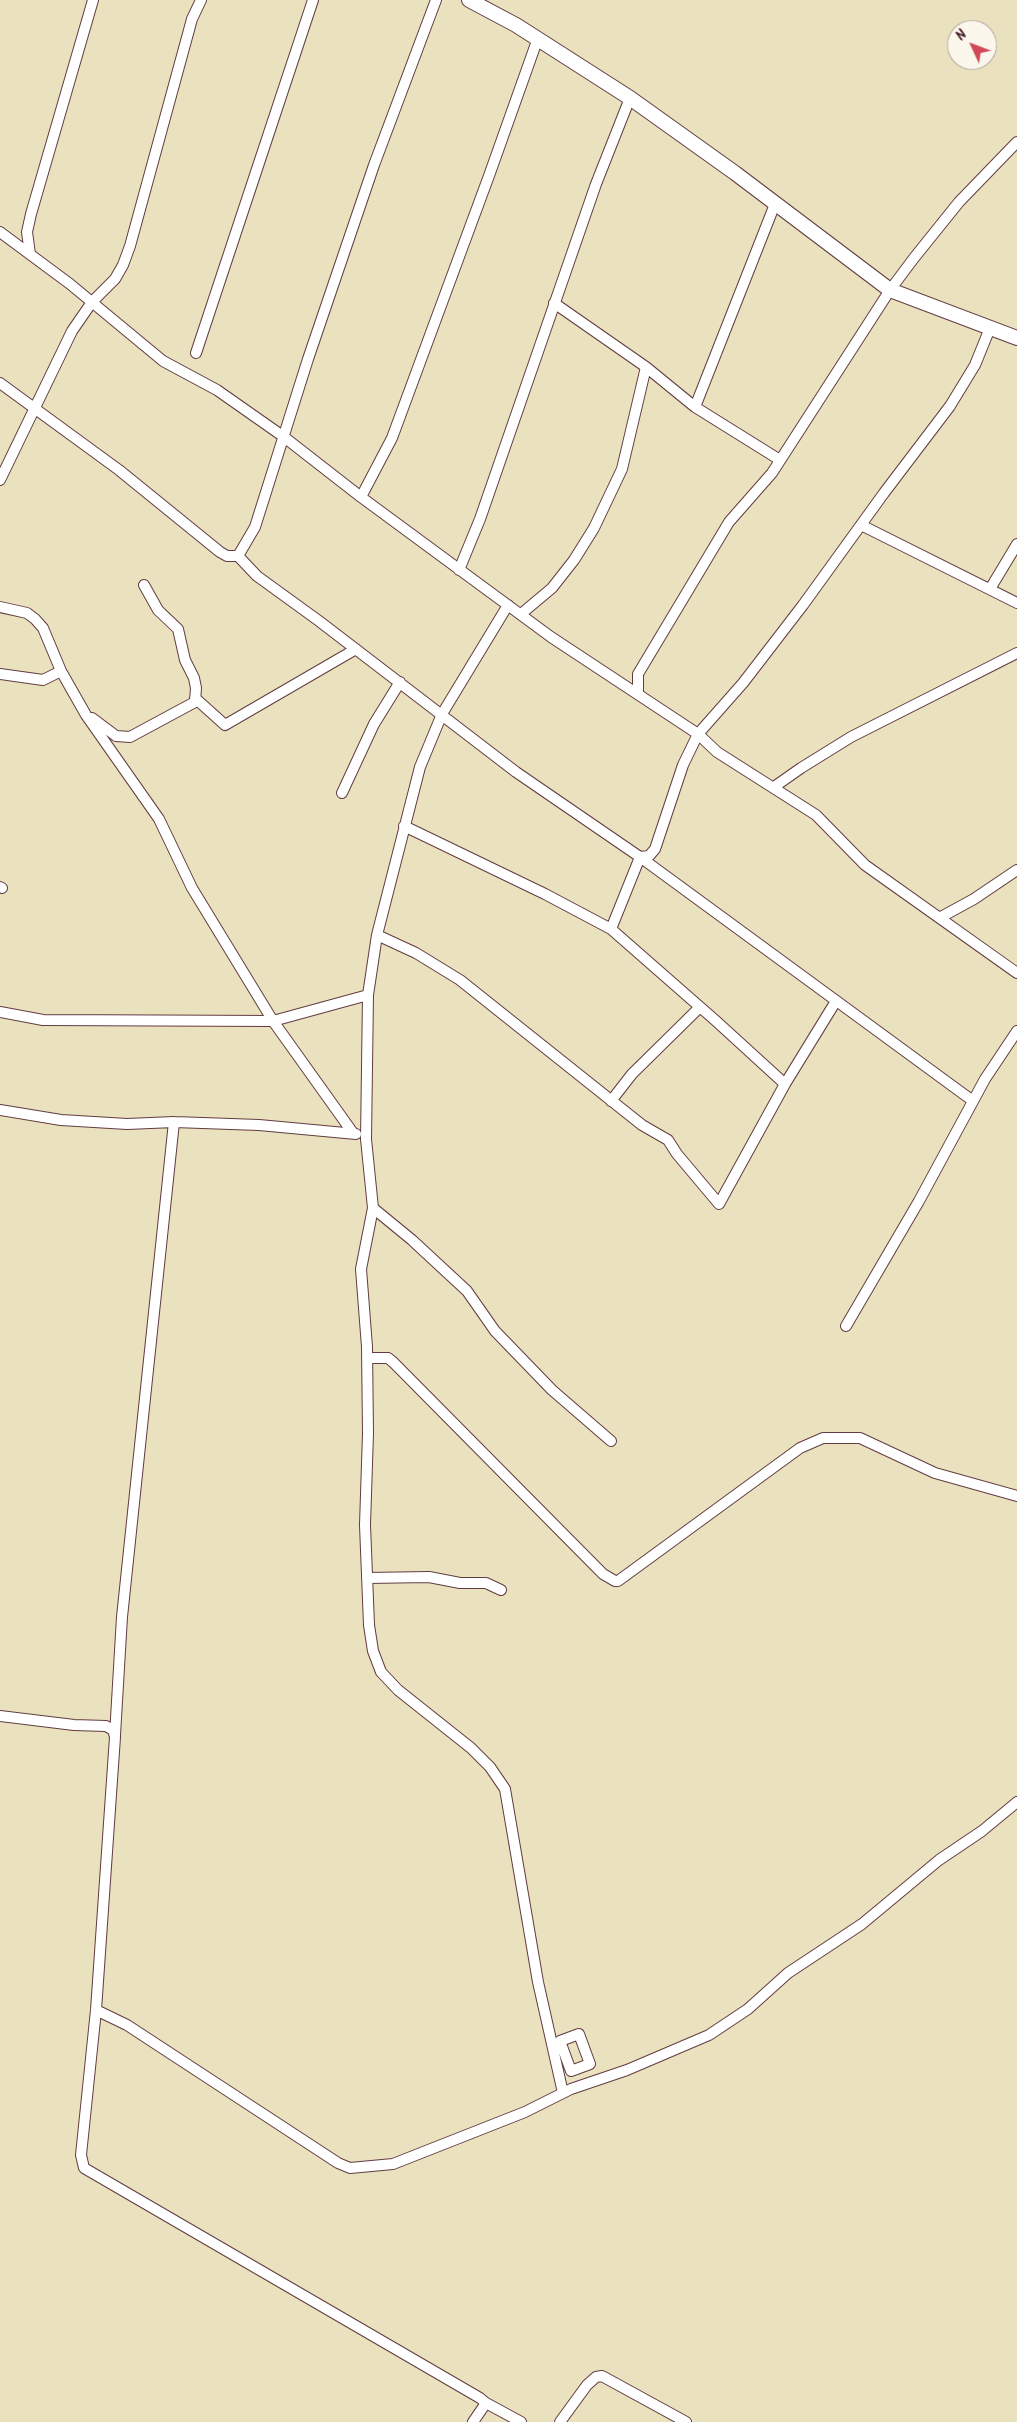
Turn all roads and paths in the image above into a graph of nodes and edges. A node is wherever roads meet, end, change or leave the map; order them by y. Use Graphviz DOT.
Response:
graph roads {
  1 [pos="93,0"];
  2 [pos="201,0"];
  3 [pos="313,0"];
  4 [pos="436,0"];
  5 [pos="469,0"];
  6 [pos="538,38"];
  7 [pos="630,98"];
  8 [pos="1017,142"];
  9 [pos="775,204"];
  10 [pos="0,232"];
  11 [pos="30,254"];
  12 [pos="890,290"];
  13 [pos="92,302"];
  14 [pos="554,303"];
  15 [pos="990,328"];
  16 [pos="1017,338"];
  17 [pos="196,353"];
  18 [pos="646,368"];
  19 [pos="0,383"];
  20 [pos="695,406"];
  21 [pos="34,408"];
  22 [pos="284,436"];
  23 [pos="780,460"];
  24 [pos="0,480"];
  25 [pos="361,497"];
  26 [pos="861,525"];
  27 [pos="1017,544"];
  28 [pos="238,556"];
  29 [pos="459,570"];
  30 [pos="144,585"];
  31 [pos="990,589"];
  32 [pos="1017,603"];
  33 [pos="508,605"];
  34 [pos="0,607"];
  35 [pos="521,614"];
  36 [pos="356,649"];
  37 [pos="1017,654"];
  38 [pos="60,671"];
  39 [pos="0,674"];
  40 [pos="638,674"];
  41 [pos="400,682"];
  42 [pos="620,682"];
  43 [pos="638,693"];
  44 [pos="196,698"];
  45 [pos="84,710"];
  46 [pos="442,714"];
  47 [pos="698,734"];
  48 [pos="774,787"];
  49 [pos="342,793"];
  50 [pos="404,826"];
  51 [pos="640,857"];
  52 [pos="1017,870"];
  53 [pos="941,918"];
  54 [pos="611,930"];
  55 [pos="377,935"];
  56 [pos="1017,973"];
  57 [pos="368,995"];
  58 [pos="836,1001"];
  59 [pos="700,1007"];
  60 [pos="0,1012"];
  61 [pos="273,1021"];
  62 [pos="1017,1031"];
  63 [pos="785,1084"];
  64 [pos="611,1101"];
  65 [pos="973,1101"];
  66 [pos="0,1110"];
  67 [pos="174,1122"];
  68 [pos="353,1133"];
  69 [pos="366,1139"];
  70 [pos="373,1208"];
  71 [pos="846,1326"];
  72 [pos="367,1358"];
  73 [pos="611,1441"];
  74 [pos="1017,1496"];
  75 [pos="367,1578"];
  76 [pos="502,1590"];
  77 [pos="0,1716"];
  78 [pos="115,1737"];
  79 [pos="1017,1802"];
  80 [pos="96,2010"];
  81 [pos="563,2093"];
  82 [pos="486,2403"];
  83 [pos="473,2422"];
  84 [pos="521,2422"];
  85 [pos="560,2422"];
  86 [pos="686,2422"];
  1 -- 11 [label="street"];
  2 -- 13 [label="street"];
  3 -- 17 [label="street"];
  4 -- 22 [label="street"];
  5 -- 6 [label="street"];
  6 -- 7 [label="street"];
  6 -- 25 [label="street"];
  7 -- 9 [label="street"];
  7 -- 14 [label="street"];
  8 -- 12 [label="street"];
  9 -- 12 [label="street"];
  9 -- 20 [label="street"];
  10 -- 11 [label="street"];
  11 -- 13 [label="street"];
  12 -- 15 [label="street"];
  12 -- 23 [label="street"];
  13 -- 21 [label="street"];
  13 -- 22 [label="street"];
  14 -- 18 [label="street"];
  14 -- 29 [label="street"];
  15 -- 16 [label="street"];
  15 -- 26 [label="street"];
  18 -- 20 [label="street"];
  18 -- 35 [label="street"];
  19 -- 21 [label="street"];
  20 -- 23 [label="street"];
  21 -- 24 [label="street"];
  21 -- 28 [label="street"];
  22 -- 25 [label="street"];
  22 -- 28 [label="street"];
  23 -- 40 [label="street"];
  25 -- 29 [label="street"];
  26 -- 31 [label="street"];
  26 -- 47 [label="street"];
  27 -- 31 [label="street"];
  28 -- 36 [label="street"];
  29 -- 33 [label="street"];
  30 -- 44 [label="street"];
  31 -- 32 [label="street"];
  33 -- 35 [label="street"];
  33 -- 46 [label="street"];
  34 -- 38 [label="street"];
  35 -- 42 [label="street"];
  36 -- 41 [label="street"];
  36 -- 44 [label="street"];
  37 -- 48 [label="street"];
  38 -- 39 [label="street"];
  38 -- 45 [label="street"];
  40 -- 42 [label="street"];
  40 -- 43 [label="street"];
  41 -- 46 [label="street"];
  41 -- 49 [label="street"];
  42 -- 43 [label="street"];
  43 -- 47 [label="street"];
  44 -- 45 [label="street"];
  45 -- 61 [label="street"];
  46 -- 50 [label="street"];
  46 -- 51 [label="street"];
  47 -- 48 [label="street"];
  47 -- 51 [label="street"];
  48 -- 53 [label="street"];
  50 -- 54 [label="street"];
  50 -- 55 [label="street"];
  51 -- 54 [label="street"];
  51 -- 58 [label="street"];
  52 -- 53 [label="street"];
  53 -- 56 [label="street"];
  54 -- 59 [label="street"];
  55 -- 57 [label="street"];
  55 -- 64 [label="street"];
  57 -- 61 [label="street"];
  57 -- 69 [label="street"];
  58 -- 63 [label="street"];
  58 -- 65 [label="street"];
  59 -- 63 [label="street"];
  59 -- 64 [label="street"];
  60 -- 61 [label="street"];
  61 -- 68 [label="street"];
  62 -- 65 [label="street"];
  63 -- 64 [label="street"];
  65 -- 71 [label="street"];
  66 -- 67 [label="street"];
  67 -- 68 [label="street"];
  67 -- 78 [label="street"];
  68 -- 69 [label="street"];
  69 -- 70 [label="street"];
  70 -- 72 [label="street"];
  70 -- 73 [label="street"];
  72 -- 74 [label="street"];
  72 -- 75 [label="street"];
  75 -- 76 [label="street"];
  75 -- 81 [label="street"];
  77 -- 78 [label="street"];
  78 -- 80 [label="street"];
  79 -- 81 [label="street"];
  80 -- 81 [label="street"];
  80 -- 82 [label="street"];
  82 -- 83 [label="street"];
  82 -- 84 [label="street"];
  85 -- 86 [label="street"];
}
